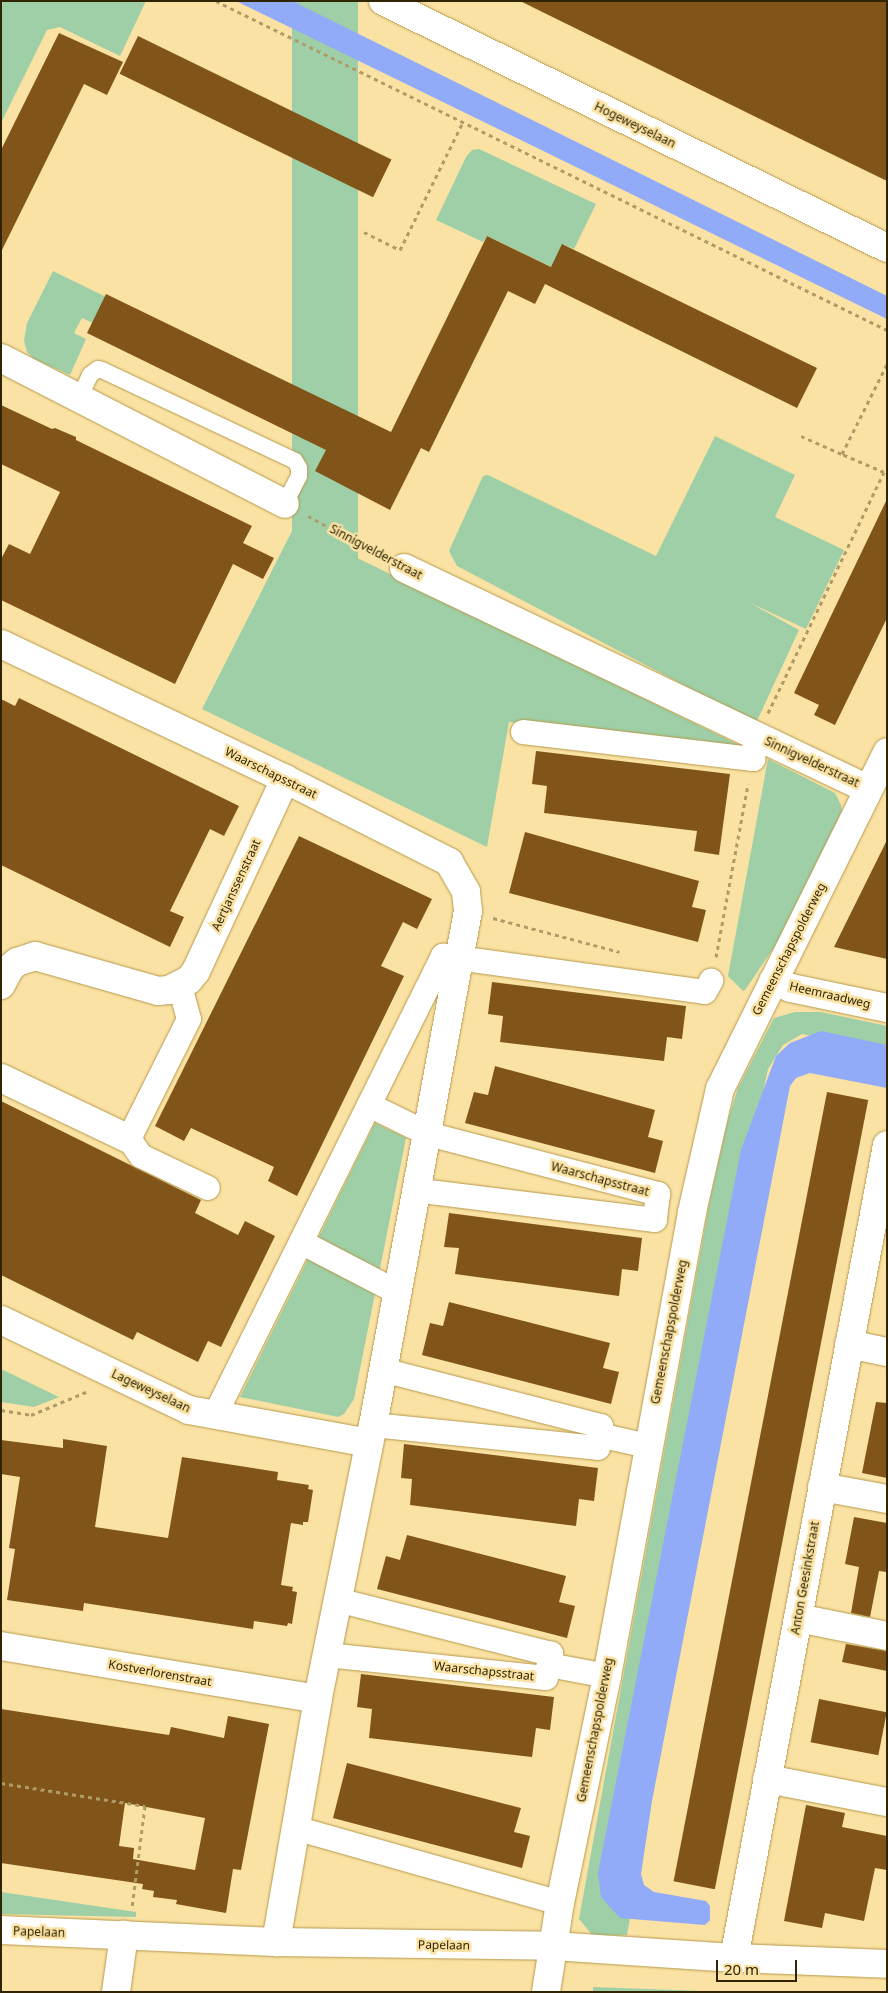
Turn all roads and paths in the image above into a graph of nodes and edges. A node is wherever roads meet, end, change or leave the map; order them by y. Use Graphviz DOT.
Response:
graph roads {
  1 [pos="216,1"];
  2 [pos="383,1"];
  3 [pos="463,122"];
  4 [pos="364,232"];
  5 [pos="887,248"];
  6 [pos="887,330"];
  7 [pos="1,358"];
  8 [pos="887,364"];
  9 [pos="79,398"];
  10 [pos="802,436"];
  11 [pos="842,454"];
  12 [pos="285,504"];
  13 [pos="404,568"];
  14 [pos="1,644"];
  15 [pos="523,732"];
  16 [pos="755,747"];
  17 [pos="887,752"];
  18 [pos="285,779"];
  19 [pos="868,789"];
  20 [pos="460,957"];
  21 [pos="711,981"];
  22 [pos="773,981"];
  23 [pos="1,985"];
  24 [pos="180,986"];
  25 [pos="887,1008"];
  26 [pos="1,1078"];
  27 [pos="369,1105"];
  28 [pos="428,1134"];
  29 [pos="130,1139"];
  30 [pos="887,1145"];
  31 [pos="208,1188"];
  32 [pos="415,1190"];
  33 [pos="882,1199"];
  34 [pos="657,1208"];
  35 [pos="692,1212"];
  36 [pos="301,1242"];
  37 [pos="397,1292"];
  38 [pos="1,1320"];
  39 [pos="849,1344"];
  40 [pos="887,1352"];
  41 [pos="383,1370"];
  42 [pos="122,1378"];
  43 [pos="1,1410"];
  44 [pos="215,1415"];
  45 [pos="371,1434"];
  46 [pos="599,1435"];
  47 [pos="648,1446"];
  48 [pos="822,1487"];
  49 [pos="887,1499"];
  50 [pos="337,1600"];
  51 [pos="798,1618"];
  52 [pos="887,1636"];
  53 [pos="1,1646"];
  54 [pos="327,1655"];
  55 [pos="549,1664"];
  56 [pos="607,1676"];
  57 [pos="318,1699"];
  58 [pos="767,1779"];
  59 [pos="1,1784"];
  60 [pos="887,1802"];
  61 [pos="295,1828"];
  62 [pos="560,1903"];
  63 [pos="1,1930"];
  64 [pos="129,1935"];
  65 [pos="276,1942"];
  66 [pos="553,1946"];
  67 [pos="734,1958"];
  68 [pos="887,1964"];
  69 [pos="116,1992"];
  70 [pos="546,1992"];
  1 -- 3 [label="path"];
  2 -- 5 [label="street, Hogeweyselaan"];
  3 -- 4 [label="path"];
  3 -- 6 [label="path"];
  7 -- 9 [label="street"];
  8 -- 11 [label="path"];
  9 -- 12 [label="street"];
  9 -- 12 [label="lane"];
  10 -- 11 [label="path"];
  11 -- 16 [label="path"];
  12 -- 13 [label="path, Sinnigvelderstraat"];
  13 -- 16 [label="street, Sinnigvelderstraat"];
  14 -- 18 [label="street, Waarschapsstraat"];
  15 -- 16 [label="street, Sinnigvelderstraat"];
  16 -- 19 [label="street, Sinnigvelderstraat"];
  16 -- 21 [label="path"];
  17 -- 19 [label="street, Gemeenschapspolderweg"];
  18 -- 20 [label="street, Waarschapsstraat"];
  18 -- 24 [label="street, Aertjanssenstraat"];
  19 -- 22 [label="street, Gemeenschapspolderweg"];
  20 -- 21 [label="street"];
  20 -- 27 [label="street"];
  20 -- 28 [label="street, Waarschapsstraat"];
  22 -- 25 [label="street, Heemraadweg"];
  22 -- 35 [label="street, Gemeenschapspolderweg"];
  23 -- 24 [label="street"];
  24 -- 29 [label="street"];
  26 -- 29 [label="street"];
  27 -- 28 [label="street, Waarschapsstraat"];
  27 -- 36 [label="street"];
  28 -- 32 [label="street, Waarschapsstraat"];
  28 -- 34 [label="street, Waarschapsstraat"];
  29 -- 31 [label="street"];
  30 -- 33 [label="street, Anton Geesinkstraat"];
  32 -- 34 [label="street, Waarschapsstraat"];
  32 -- 37 [label="street, Waarschapsstraat"];
  33 -- 39 [label="street, Anton Geesinkstraat"];
  34 -- 35 [label="street"];
  35 -- 47 [label="street, Gemeenschapspolderweg"];
  36 -- 37 [label="street"];
  36 -- 44 [label="street"];
  37 -- 41 [label="street, Waarschapsstraat"];
  38 -- 42 [label="street, Lageweyselaan"];
  39 -- 40 [label="street"];
  39 -- 48 [label="street, Anton Geesinkstraat"];
  41 -- 45 [label="street, Waarschapsstraat"];
  41 -- 46 [label="street"];
  42 -- 43 [label="path"];
  42 -- 44 [label="street, Lageweyselaan"];
  44 -- 45 [label="street, Lageweyselaan"];
  45 -- 46 [label="street"];
  45 -- 50 [label="street, Waarschapsstraat"];
  46 -- 47 [label="street"];
  47 -- 56 [label="street, Gemeenschapspolderweg"];
  48 -- 49 [label="street"];
  48 -- 51 [label="street, Anton Geesinkstraat"];
  50 -- 54 [label="street, Waarschapsstraat"];
  50 -- 55 [label="street, Waarschapsstraat"];
  51 -- 52 [label="street"];
  51 -- 58 [label="street, Anton Geesinkstraat"];
  53 -- 57 [label="street, Kostverlorenstraat"];
  54 -- 55 [label="street, Waarschapsstraat"];
  54 -- 57 [label="street, Waarschapsstraat"];
  55 -- 56 [label="street"];
  56 -- 62 [label="street, Gemeenschapspolderweg"];
  57 -- 61 [label="street, Waarschapsstraat"];
  58 -- 60 [label="street"];
  58 -- 67 [label="street, Anton Geesinkstraat"];
  59 -- 64 [label="path"];
  61 -- 62 [label="street"];
  61 -- 65 [label="street, Waarschapsstraat"];
  62 -- 66 [label="street, Gemeenschapspolderweg"];
  63 -- 64 [label="street, Papelaan"];
  64 -- 65 [label="street, Papelaan"];
  64 -- 69 [label="street"];
  65 -- 66 [label="street, Papelaan"];
  66 -- 67 [label="street, Papelaan"];
  66 -- 70 [label="street, Gemeenschapspolderweg"];
  67 -- 68 [label="street, Papelaan"];
}
